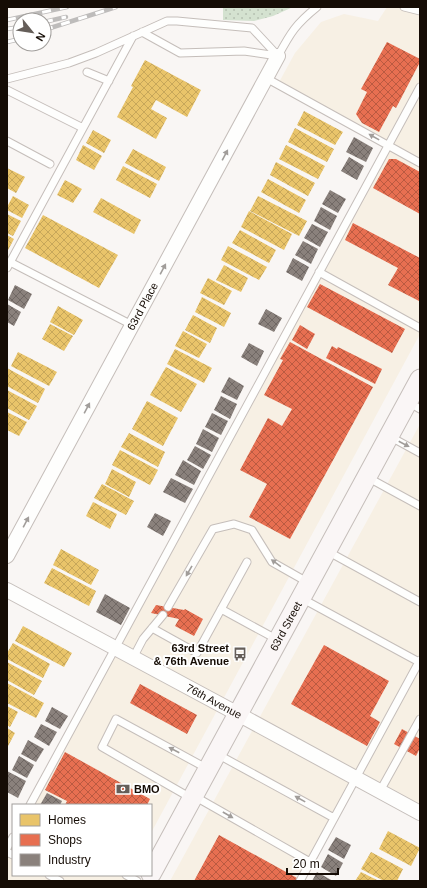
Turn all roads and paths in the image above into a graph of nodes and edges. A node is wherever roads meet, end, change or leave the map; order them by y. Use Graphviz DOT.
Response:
graph roads {
  1 [pos="317,7"];
  2 [pos="404,7"];
  3 [pos="420,11"];
  4 [pos="142,32"];
  5 [pos="133,36"];
  6 [pos="278,56"];
  7 [pos="87,72"];
  8 [pos="266,78"];
  9 [pos="7,79"];
  10 [pos="109,81"];
  11 [pos="420,86"];
  12 [pos="7,90"];
  13 [pos="83,128"];
  14 [pos="7,141"];
  15 [pos="388,144"];
  16 [pos="420,163"];
  17 [pos="50,164"];
  18 [pos="9,265"];
  19 [pos="319,272"];
  20 [pos="132,325"];
  21 [pos="420,328"];
  22 [pos="420,379"];
  23 [pos="414,406"];
  24 [pos="389,436"];
  25 [pos="420,453"];
  26 [pos="367,477"];
  27 [pos="420,506"];
  28 [pos="327,551"];
  29 [pos="7,556"];
  30 [pos="247,562"];
  31 [pos="7,590"];
  32 [pos="305,590"];
  33 [pos="420,602"];
  34 [pos="168,607"];
  35 [pos="221,608"];
  36 [pos="163,615"];
  37 [pos="152,628"];
  38 [pos="278,640"];
  39 [pos="115,648"];
  40 [pos="133,658"];
  41 [pos="419,661"];
  42 [pos="238,714"];
  43 [pos="420,719"];
  44 [pos="212,761"];
  45 [pos="356,778"];
  46 [pos="380,791"];
  47 [pos="193,797"];
  48 [pos="31,804"];
  49 [pos="419,811"];
  50 [pos="334,818"];
  51 [pos="12,839"];
  52 [pos="7,848"];
  53 [pos="310,862"];
  54 [pos="152,873"];
  55 [pos="51,876"];
  56 [pos="128,876"];
  57 [pos="60,881"];
  58 [pos="137,881"];
  59 [pos="300,881"];
  1 -- 6 [label="lane"];
  2 -- 3 [label="lane"];
  4 -- 5 [label="lane"];
  4 -- 6 [label="lane"];
  4 -- 6 [label="lane"];
  5 -- 9 [label="lane"];
  5 -- 10 [label="lane"];
  6 -- 8 [label="street, 63rd Place"];
  7 -- 10 [label="lane"];
  15 -- 8 [label="lane, one-way"];
  20 -- 8 [label="street, 63rd Place, one-way"];
  10 -- 13 [label="lane"];
  11 -- 15 [label="lane"];
  12 -- 13 [label="lane"];
  13 -- 18 [label="lane"];
  14 -- 17 [label="lane"];
  15 -- 16 [label="lane"];
  15 -- 19 [label="lane"];
  18 -- 20 [label="lane"];
  19 -- 21 [label="lane"];
  19 -- 39 [label="lane"];
  29 -- 20 [label="street, 63rd Place, one-way"];
  22 -- 23 [label="main road, 63rd Street"];
  23 -- 24 [label="main road, 63rd Street"];
  24 -- 25 [label="lane, one-way"];
  24 -- 26 [label="main road, 63rd Street"];
  26 -- 27 [label="lane"];
  26 -- 28 [label="main road, 63rd Street"];
  28 -- 32 [label="main road, 63rd Street"];
  28 -- 33 [label="lane"];
  30 -- 35 [label="lane"];
  31 -- 39 [label="street, 76th Avenue"];
  32 -- 34 [label="lane, one-way"];
  32 -- 38 [label="main road, 63rd Street"];
  32 -- 41 [label="lane"];
  35 -- 37 [label="lane"];
  35 -- 38 [label="lane"];
  36 -- 37 [label="lane"];
  37 -- 40 [label="lane"];
  38 -- 42 [label="main road, 63rd Street"];
  39 -- 40 [label="street, 76th Avenue"];
  39 -- 48 [label="lane"];
  40 -- 42 [label="street, 76th Avenue"];
  41 -- 45 [label="lane"];
  42 -- 44 [label="main road, 63rd Street"];
  42 -- 45 [label="street, 76th Avenue"];
  43 -- 46 [label="lane"];
  44 -- 47 [label="main road, 63rd Street"];
  44 -- 47 [label="lane, one-way"];
  50 -- 44 [label="lane, one-way"];
  45 -- 46 [label="street, 76th Avenue"];
  45 -- 50 [label="lane"];
  46 -- 49 [label="street, 76th Avenue"];
  47 -- 53 [label="lane, one-way"];
  47 -- 54 [label="main road, 63rd Street"];
  50 -- 53 [label="lane"];
  51 -- 52 [label="lane"];
  53 -- 59 [label="lane"];
  55 -- 57 [label="lane"];
  56 -- 58 [label="lane"];
}
